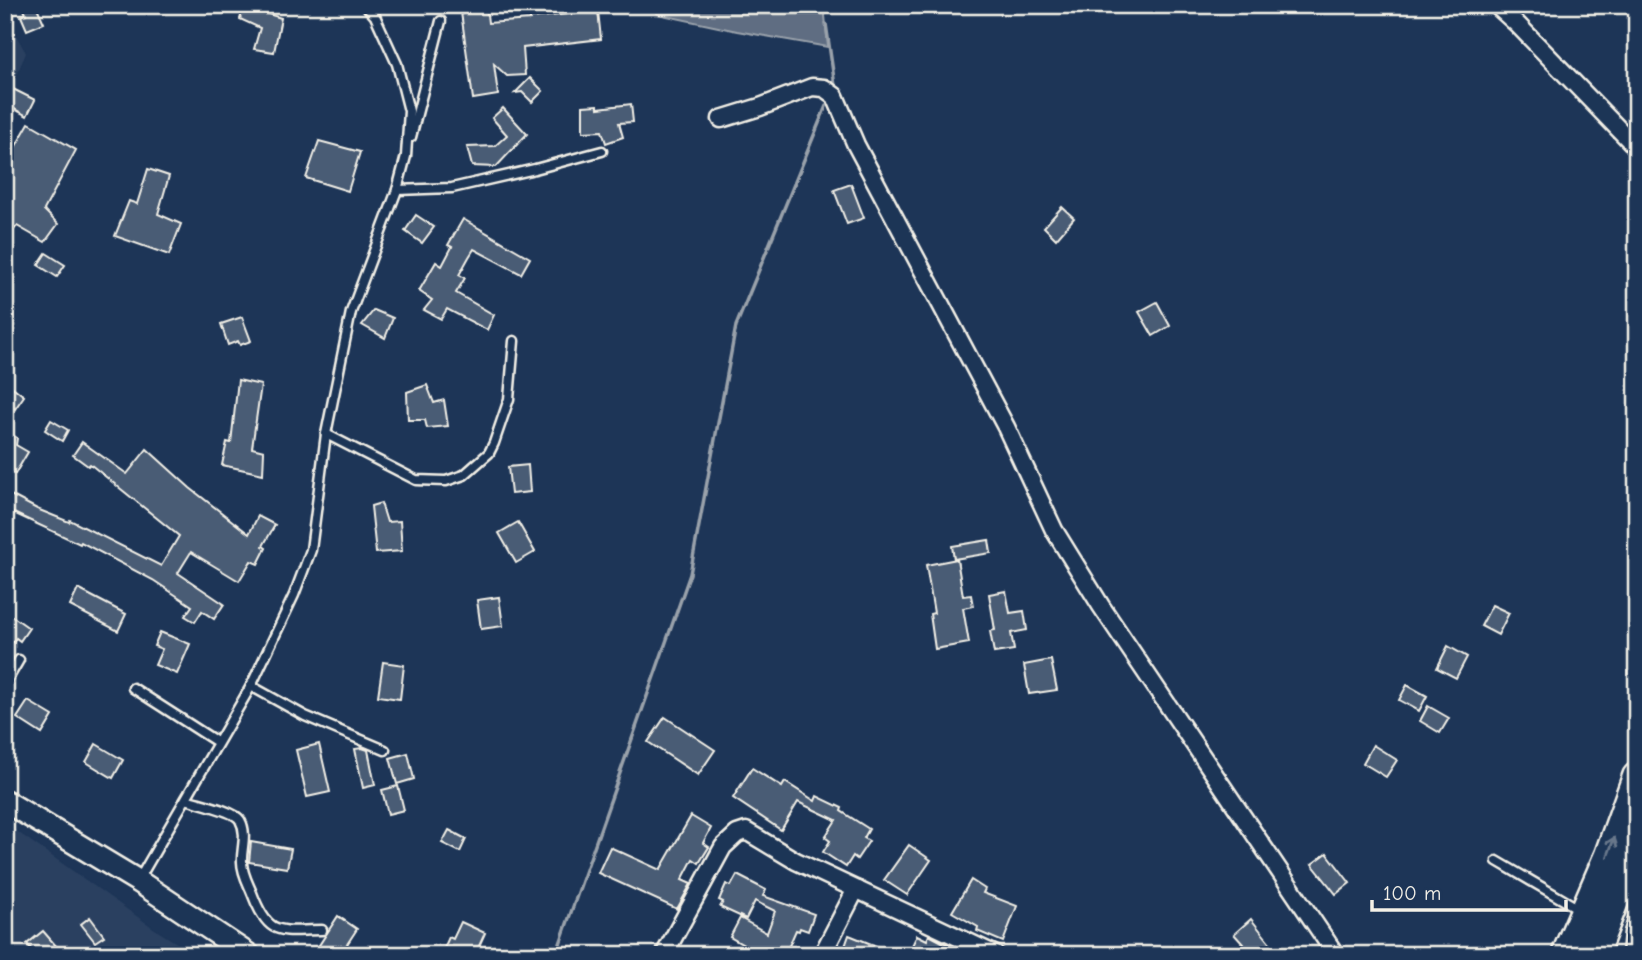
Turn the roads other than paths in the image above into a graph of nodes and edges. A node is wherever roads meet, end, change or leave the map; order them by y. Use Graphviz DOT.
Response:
graph roads {
  1 [pos="365,5"];
  2 [pos="1496,5"];
  3 [pos="441,21"];
  4 [pos="720,119"];
  5 [pos="1637,148"];
  6 [pos="602,151"];
  7 [pos="406,156"];
  8 [pos="397,190"];
  9 [pos="514,341"];
  10 [pos="326,434"];
  11 [pos="19,660"];
  12 [pos="5,684"];
  13 [pos="251,686"];
  14 [pos="133,688"];
  15 [pos="217,742"];
  16 [pos="385,750"];
  17 [pos="1637,777"];
  18 [pos="186,799"];
  19 [pos="5,801"];
  20 [pos="1634,857"];
  21 [pos="1497,861"];
  22 [pos="138,881"];
  23 [pos="858,890"];
  24 [pos="1637,908"];
  25 [pos="1584,912"];
  26 [pos="323,930"];
  27 [pos="970,949"];
  28 [pos="249,955"];
  29 [pos="664,955"];
  30 [pos="822,955"];
  31 [pos="996,955"];
  32 [pos="1336,955"];
  33 [pos="1566,955"];
  34 [pos="1593,955"];
  35 [pos="1627,955"];
  1 -- 7 [label="lane"];
  2 -- 5 [label="street"];
  3 -- 7 [label="lane"];
  4 -- 32 [label="street"];
  6 -- 8 [label="lane"];
  7 -- 8 [label="lane"];
  8 -- 10 [label="lane"];
  9 -- 10 [label="lane"];
  10 -- 13 [label="lane"];
  11 -- 12 [label="lane"];
  13 -- 15 [label="lane"];
  13 -- 16 [label="lane"];
  14 -- 15 [label="lane"];
  15 -- 18 [label="lane"];
  25 -- 17 [label="highway, one-way"];
  18 -- 22 [label="lane"];
  18 -- 26 [label="lane"];
  19 -- 22 [label="street"];
  20 -- 34 [label="highway"];
  21 -- 25 [label="lane"];
  22 -- 28 [label="street"];
  23 -- 27 [label="street"];
  23 -- 29 [label="street"];
  23 -- 30 [label="street"];
  24 -- 35 [label="lane"];
  25 -- 33 [label="highway"];
  27 -- 31 [label="street"];
}
